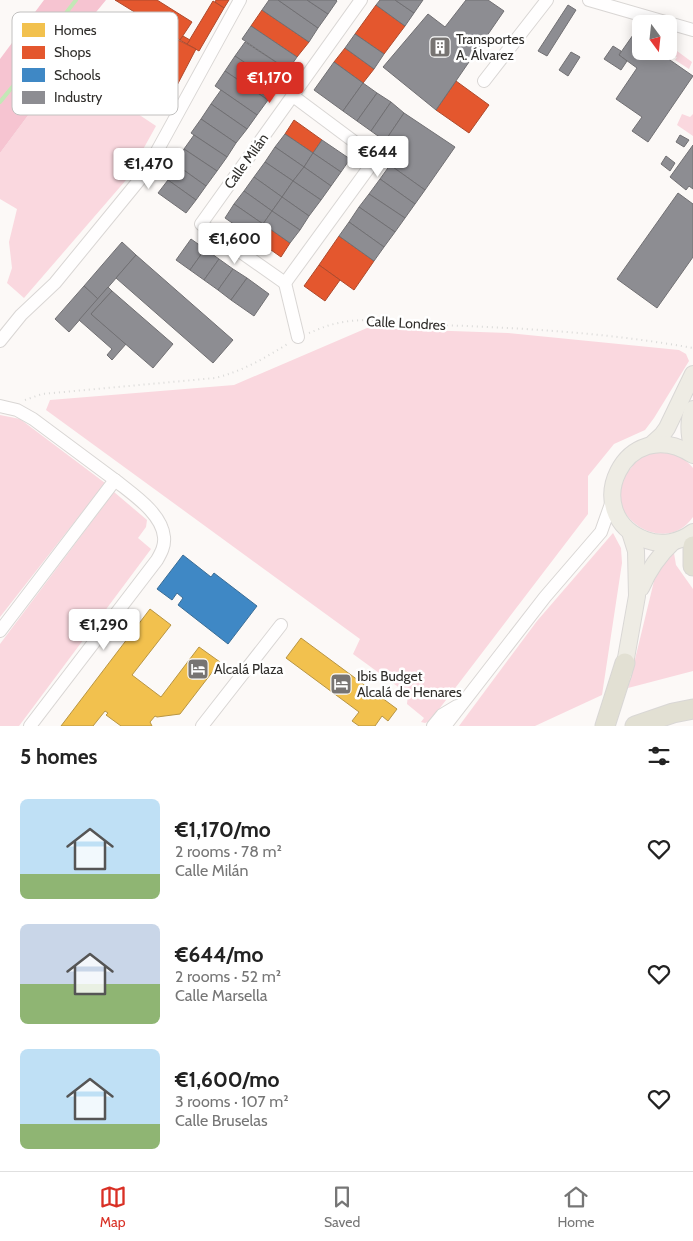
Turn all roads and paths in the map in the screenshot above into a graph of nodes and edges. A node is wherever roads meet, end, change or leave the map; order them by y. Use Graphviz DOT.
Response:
graph roads {
  1 [pos="240,0"];
  2 [pos="361,0"];
  3 [pos="547,0"];
  4 [pos="589,0"];
  5 [pos="693,30"];
  6 [pos="484,81"];
  7 [pos="293,96"];
  8 [pos="178,113"];
  9 [pos="177,115"];
  10 [pos="285,283"];
  11 [pos="298,337"];
  12 [pos="0,341"];
  13 [pos="693,348"];
  14 [pos="693,374"];
  15 [pos="0,406"];
  16 [pos="693,409"];
  17 [pos="17,410"];
  18 [pos="651,445"];
  19 [pos="693,450"];
  20 [pos="693,454"];
  21 [pos="115,480"];
  22 [pos="612,501"];
  23 [pos="630,532"];
  24 [pos="693,532"];
  25 [pos="673,542"];
  26 [pos="693,546"];
  27 [pos="693,566"];
  28 [pos="637,596"];
  29 [pos="281,624"];
  30 [pos="0,631"];
  31 [pos="625,662"];
  32 [pos="465,700"];
  33 [pos="693,708"];
  34 [pos="640,724"];
  35 [pos="30,726"];
  36 [pos="202,726"];
  37 [pos="433,726"];
  38 [pos="446,726"];
  39 [pos="604,726"];
  40 [pos="612,726"];
  1 -- 8 [label="street"];
  2 -- 7 [label="street, Calle Milán"];
  3 -- 6 [label="street"];
  4 -- 5 [label="street"];
  7 -- 10 [label="street"];
  7 -- 10 [label="street, Calle Milán"];
  9 -- 12 [label="street"];
  10 -- 11 [label="street"];
  11 -- 13 [label="path, Calle Londres"];
  11 -- 17 [label="path, Calle Londres"];
  14 -- 18 [label="main road"];
  15 -- 17 [label="street"];
  16 -- 19 [label="main road"];
  17 -- 21 [label="street"];
  18 -- 20 [label="main road"];
  18 -- 22 [label="main road"];
  21 -- 30 [label="street"];
  21 -- 35 [label="street"];
  22 -- 23 [label="main road"];
  22 -- 32 [label="street"];
  23 -- 25 [label="main road"];
  23 -- 28 [label="main road"];
  24 -- 25 [label="main road"];
  25 -- 28 [label="main road"];
  26 -- 27 [label="highway"];
  28 -- 31 [label="main road"];
  29 -- 36 [label="street"];
  31 -- 39 [label="highway"];
  31 -- 40 [label="main road"];
  32 -- 37 [label="street"];
  32 -- 38 [label="street"];
  33 -- 34 [label="highway"];
}
